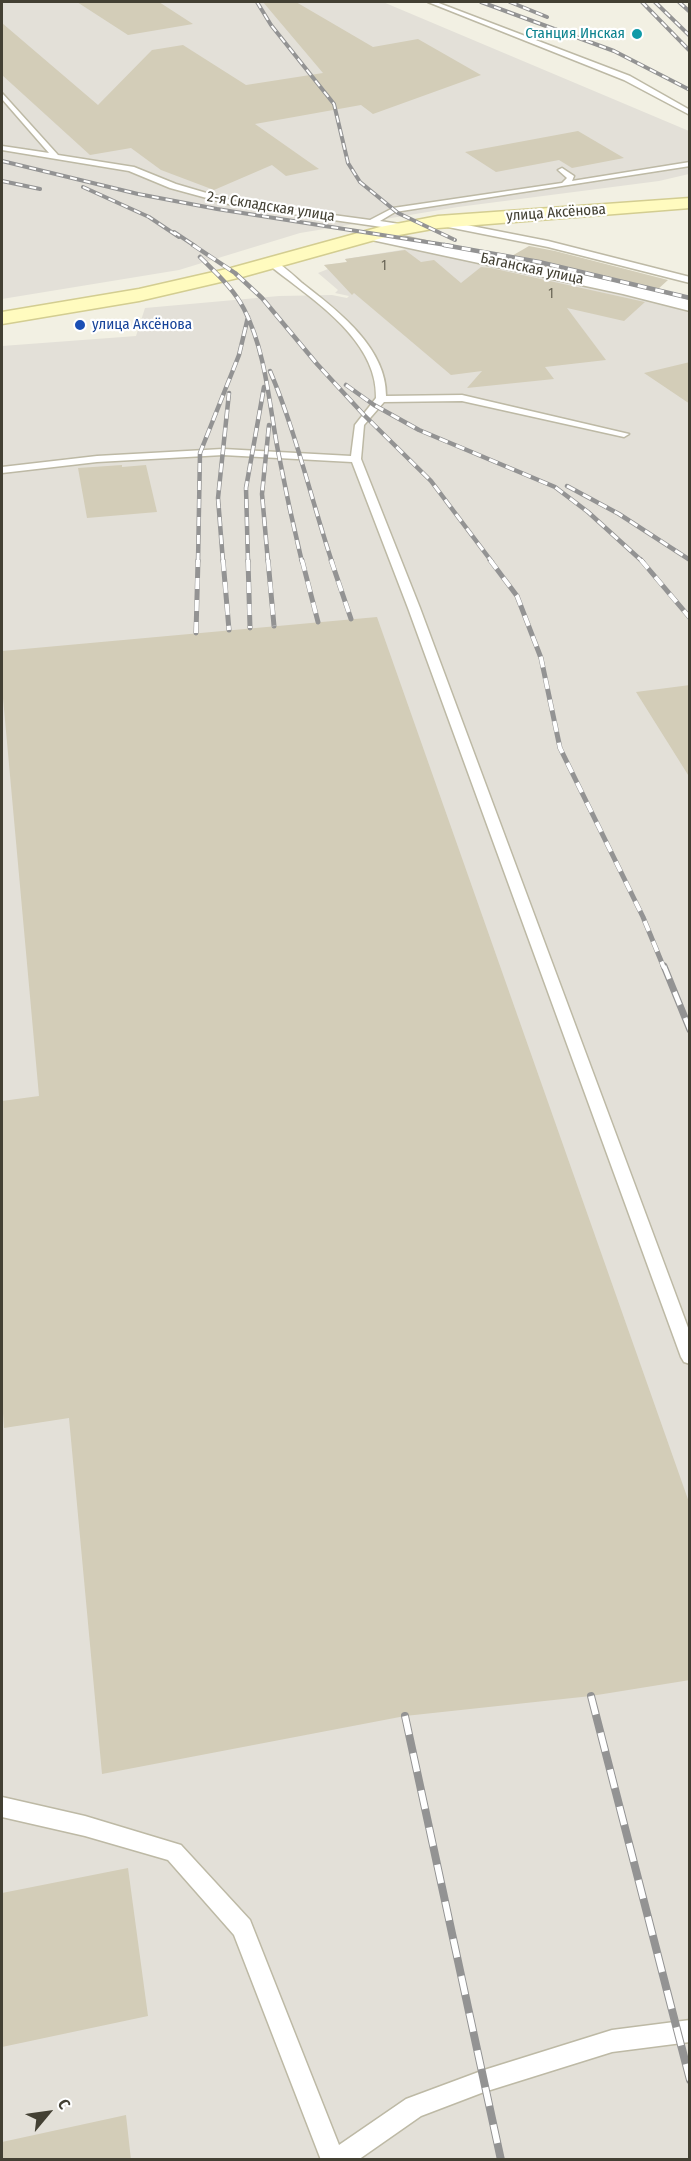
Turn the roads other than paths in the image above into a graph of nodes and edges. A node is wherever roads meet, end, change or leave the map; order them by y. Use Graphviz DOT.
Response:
graph roads {
  1 [pos="431,2"];
  2 [pos="2,95"];
  3 [pos="690,113"];
  4 [pos="2,148"];
  5 [pos="57,158"];
  6 [pos="690,164"];
  7 [pos="562,170"];
  8 [pos="565,185"];
  9 [pos="690,203"];
  10 [pos="438,222"];
  11 [pos="372,229"];
  12 [pos="272,263"];
  13 [pos="690,280"];
  14 [pos="690,306"];
  15 [pos="2,318"];
  16 [pos="381,399"];
  17 [pos="624,434"];
  18 [pos="356,459"];
  19 [pos="2,470"];
  20 [pos="690,1357"];
  21 [pos="2,1807"];
  22 [pos="690,2031"];
  23 [pos="333,2160"];
  24 [pos="337,2160"];
  1 -- 3 [label="lane"];
  2 -- 5 [label="lane"];
  4 -- 5 [label="lane, 2-я Складская улица"];
  5 -- 11 [label="lane, 2-я Складская улица"];
  6 -- 8 [label="lane"];
  7 -- 8 [label="lane"];
  8 -- 11 [label="lane"];
  9 -- 10 [label="street, улица Аксёнова"];
  10 -- 11 [label="street, улица Аксёнова"];
  10 -- 13 [label="lane"];
  11 -- 12 [label="street, улица Аксёнова"];
  11 -- 14 [label="street, Баганская улица"];
  12 -- 15 [label="street, улица Аксёнова"];
  12 -- 16 [label="lane"];
  16 -- 17 [label="lane"];
  16 -- 18 [label="lane"];
  18 -- 19 [label="lane"];
  18 -- 20 [label="lane"];
  21 -- 23 [label="lane"];
  22 -- 24 [label="lane"];
}
